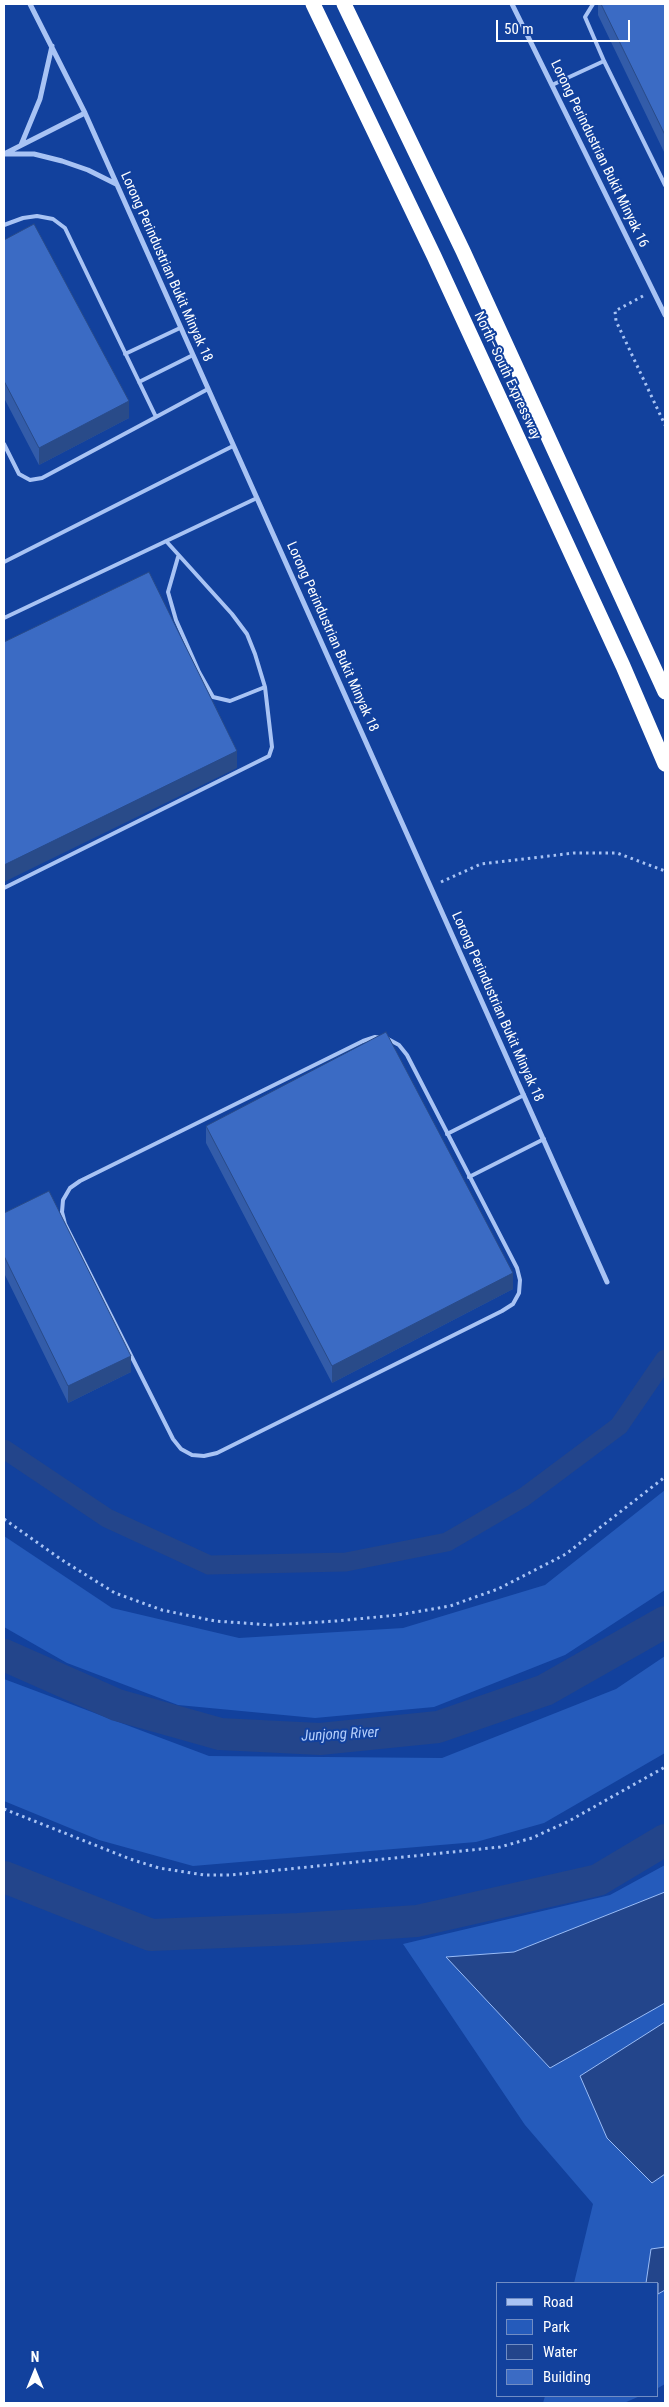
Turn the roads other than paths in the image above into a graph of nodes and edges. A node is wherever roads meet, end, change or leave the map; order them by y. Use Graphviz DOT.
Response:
graph roads {
  1 [pos="30,4"];
  2 [pos="314,4"];
  3 [pos="344,4"];
  4 [pos="512,4"];
  5 [pos="593,4"];
  6 [pos="52,46"];
  7 [pos="604,61"];
  8 [pos="552,85"];
  9 [pos="85,113"];
  10 [pos="21,145"];
  11 [pos="4,154"];
  12 [pos="117,184"];
  13 [pos="665,185"];
  14 [pos="4,225"];
  15 [pos="665,316"];
  16 [pos="180,328"];
  17 [pos="125,354"];
  18 [pos="193,355"];
  19 [pos="139,382"];
  20 [pos="208,389"];
  21 [pos="156,417"];
  22 [pos="4,444"];
  23 [pos="233,446"];
  24 [pos="257,498"];
  25 [pos="166,542"];
  26 [pos="178,557"];
  27 [pos="4,562"];
  28 [pos="4,618"];
  29 [pos="265,688"];
  30 [pos="665,692"];
  31 [pos="665,764"];
  32 [pos="4,888"];
  33 [pos="524,1095"];
  34 [pos="447,1134"];
  35 [pos="544,1139"];
  36 [pos="469,1177"];
  37 [pos="608,1282"];
  1 -- 6 [label="street, Lorong Perindustrian Bukit Minyak 18"];
  2 -- 31 [label="highway, North–South Expressway"];
  3 -- 30 [label="highway, North–South Expressway"];
  4 -- 8 [label="street, Lorong Perindustrian Bukit Minyak 16"];
  5 -- 7 [label="lane"];
  6 -- 9 [label="street, Lorong Perindustrian Bukit Minyak 18"];
  6 -- 10 [label="street"];
  7 -- 8 [label="lane"];
  7 -- 13 [label="lane"];
  8 -- 15 [label="street, Lorong Perindustrian Bukit Minyak 16"];
  9 -- 10 [label="street"];
  9 -- 12 [label="street, Lorong Perindustrian Bukit Minyak 18"];
  10 -- 11 [label="street"];
  11 -- 12 [label="street"];
  12 -- 16 [label="street, Lorong Perindustrian Bukit Minyak 18"];
  14 -- 17 [label="lane"];
  16 -- 17 [label="lane"];
  16 -- 18 [label="street, Lorong Perindustrian Bukit Minyak 18"];
  17 -- 19 [label="lane"];
  18 -- 19 [label="lane"];
  18 -- 20 [label="street, Lorong Perindustrian Bukit Minyak 18"];
  19 -- 21 [label="lane"];
  20 -- 21 [label="lane"];
  20 -- 23 [label="street, Lorong Perindustrian Bukit Minyak 18"];
  21 -- 22 [label="lane"];
  23 -- 24 [label="street, Lorong Perindustrian Bukit Minyak 18"];
  23 -- 27 [label="lane"];
  24 -- 25 [label="lane"];
  24 -- 33 [label="street, Lorong Perindustrian Bukit Minyak 18"];
  25 -- 26 [label="lane"];
  25 -- 28 [label="lane"];
  26 -- 29 [label="lane"];
  26 -- 29 [label="lane"];
  29 -- 32 [label="lane"];
  33 -- 34 [label="lane"];
  33 -- 35 [label="street, Lorong Perindustrian Bukit Minyak 18"];
  34 -- 36 [label="lane"];
  34 -- 36 [label="lane"];
  35 -- 36 [label="lane"];
  35 -- 37 [label="street, Lorong Perindustrian Bukit Minyak 18"];
}
